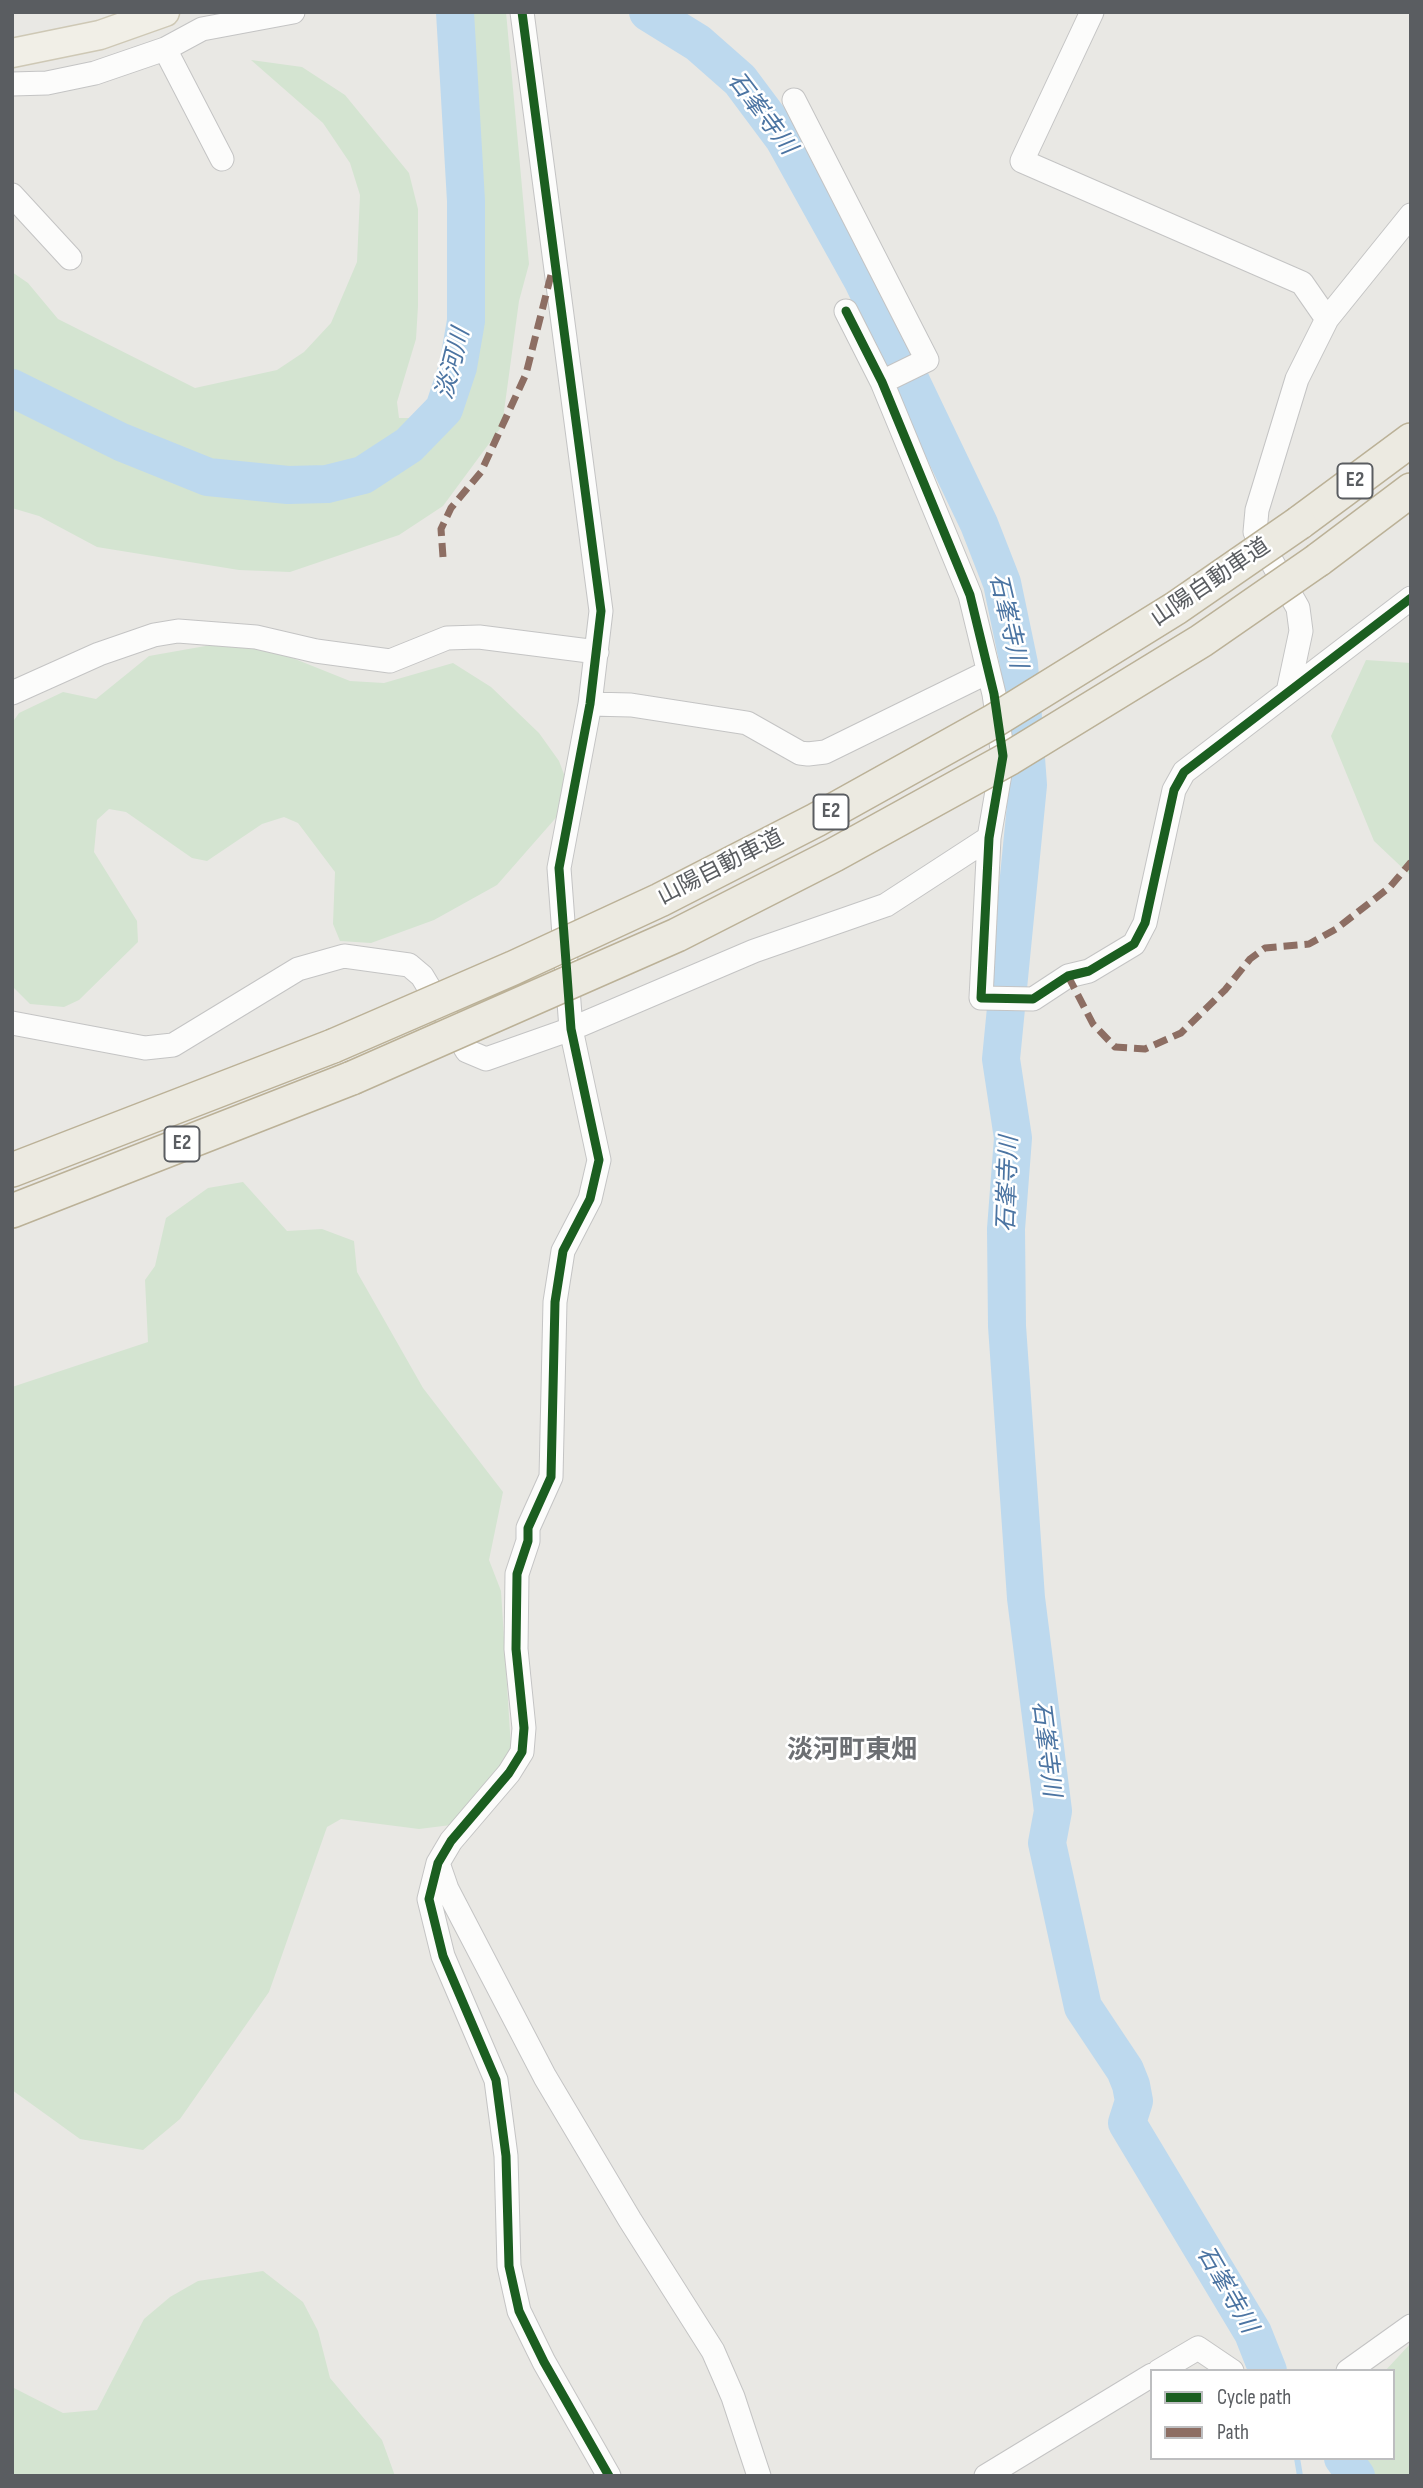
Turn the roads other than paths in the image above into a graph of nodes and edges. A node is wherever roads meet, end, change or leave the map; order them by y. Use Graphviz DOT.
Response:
graph roads {
  1 [pos="165,12"];
  2 [pos="293,12"];
  3 [pos="522,12"];
  4 [pos="1092,12"];
  5 [pos="164,49"];
  6 [pos="12,53"];
  7 [pos="12,85"];
  8 [pos="794,100"];
  9 [pos="222,159"];
  10 [pos="12,195"];
  11 [pos="1411,215"];
  12 [pos="70,258"];
  13 [pos="846,311"];
  14 [pos="1327,319"];
  15 [pos="882,382"];
  16 [pos="1411,440"];
  17 [pos="1411,490"];
  18 [pos="1411,598"];
  19 [pos="597,652"];
  20 [pos="986,673"];
  21 [pos="1288,692"];
  22 [pos="12,693"];
  23 [pos="590,704"];
  24 [pos="989,838"];
  25 [pos="12,1023"];
  26 [pos="571,1029"];
  27 [pos="12,1170"];
  28 [pos="12,1211"];
  29 [pos="438,1863"];
  30 [pos="1411,2326"];
  31 [pos="1163,2369"];
  32 [pos="1229,2369"];
  33 [pos="1351,2369"];
  34 [pos="1150,2376"];
  35 [pos="609,2476"];
  36 [pos="759,2476"];
  37 [pos="986,2476"];
  1 -- 6 [label="main road"];
  2 -- 5 [label="street"];
  3 -- 19 [label="street"];
  4 -- 14 [label="street"];
  5 -- 7 [label="street"];
  5 -- 9 [label="street"];
  8 -- 15 [label="street"];
  10 -- 12 [label="street"];
  11 -- 14 [label="street"];
  13 -- 15 [label="street"];
  14 -- 21 [label="street"];
  15 -- 20 [label="street"];
  16 -- 27 [label="highway, 山陽自動車道 / E2, bridge"];
  17 -- 28 [label="highway, 山陽自動車道 / E2, bridge"];
  18 -- 21 [label="street"];
  19 -- 22 [label="street"];
  19 -- 23 [label="street"];
  20 -- 23 [label="street"];
  20 -- 24 [label="street"];
  21 -- 24 [label="street"];
  23 -- 26 [label="street"];
  24 -- 26 [label="street"];
  25 -- 26 [label="street"];
  26 -- 29 [label="street"];
  29 -- 35 [label="street"];
  29 -- 36 [label="street"];
  30 -- 33 [label="street"];
  31 -- 32 [label="street"];
  34 -- 37 [label="street"];
}
